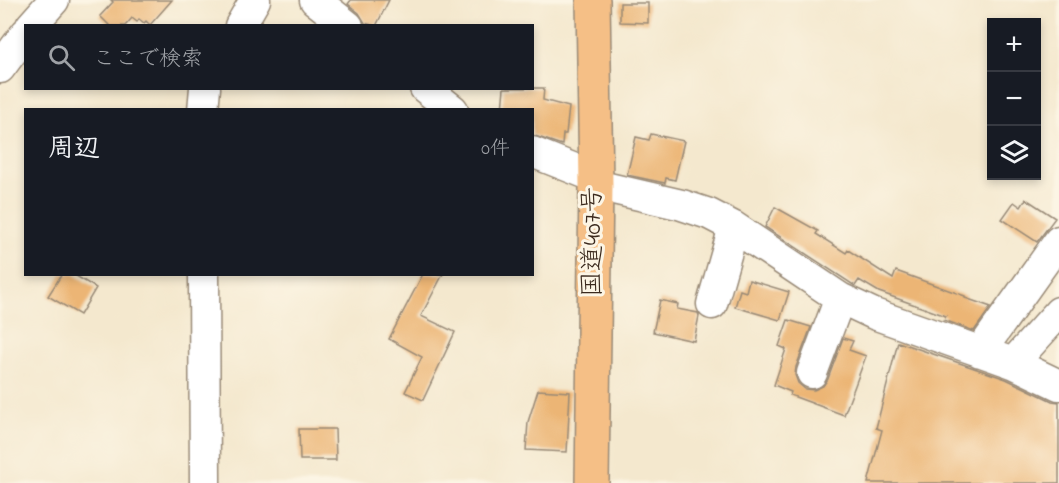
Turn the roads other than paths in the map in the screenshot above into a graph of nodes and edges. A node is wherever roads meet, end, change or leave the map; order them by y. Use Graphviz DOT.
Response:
graph roads {
  1 [pos="54,0"];
  2 [pos="255,0"];
  3 [pos="315,0"];
  4 [pos="593,0"];
  5 [pos="33,24"];
  6 [pos="241,24"];
  7 [pos="345,24"];
  8 [pos="24,36"];
  9 [pos="0,68"];
  10 [pos="206,90"];
  11 [pos="427,90"];
  12 [pos="203,108"];
  13 [pos="450,108"];
  14 [pos="534,153"];
  15 [pos="595,181"];
  16 [pos="734,227"];
  17 [pos="1059,241"];
  18 [pos="204,276"];
  19 [pos="840,298"];
  20 [pos="712,304"];
  21 [pos="1059,312"];
  22 [pos="980,352"];
  23 [pos="1013,363"];
  24 [pos="812,373"];
  25 [pos="1059,385"];
  26 [pos="205,483"];
  27 [pos="592,483"];
  1 -- 5 [label="street"];
  2 -- 6 [label="street"];
  3 -- 7 [label="street"];
  4 -- 15 [label="highway, 国道407号"];
  8 -- 9 [label="street"];
  10 -- 12 [label="street"];
  11 -- 13 [label="street"];
  14 -- 15 [label="street"];
  15 -- 16 [label="street"];
  15 -- 27 [label="highway, 国道407号"];
  16 -- 19 [label="street"];
  16 -- 20 [label="street"];
  17 -- 22 [label="street"];
  18 -- 26 [label="street"];
  19 -- 22 [label="street"];
  19 -- 24 [label="street"];
  21 -- 23 [label="street"];
  22 -- 23 [label="street"];
  23 -- 25 [label="street"];
}
